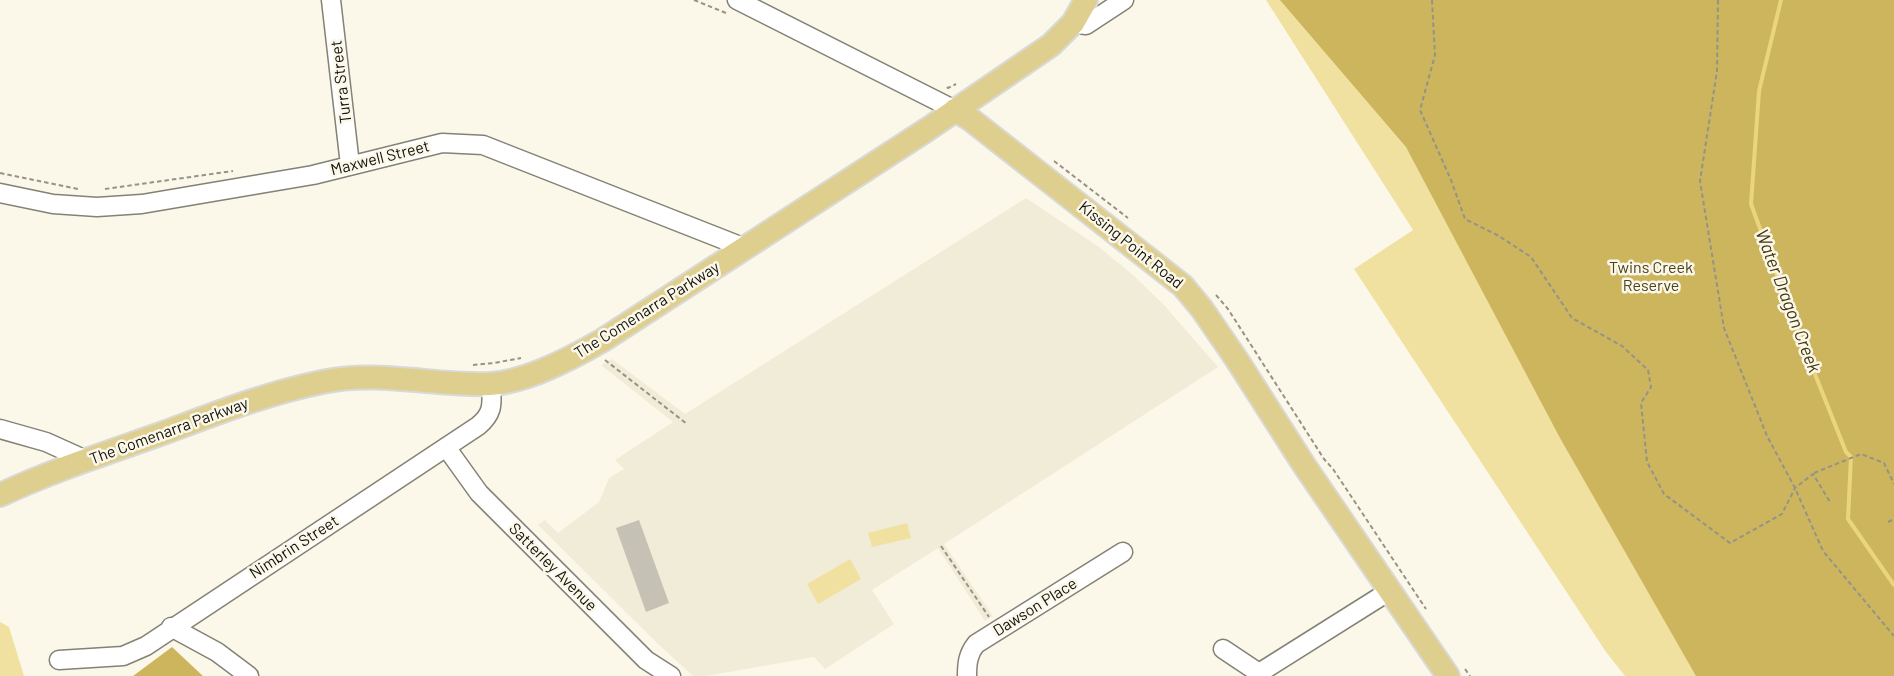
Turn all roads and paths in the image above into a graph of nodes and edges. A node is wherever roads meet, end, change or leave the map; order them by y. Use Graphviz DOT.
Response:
graph roads {
  1 [pos="331,0"];
  2 [pos="737,0"];
  3 [pos="1086,0"];
  4 [pos="1124,0"];
  5 [pos="1432,0"];
  6 [pos="1718,0"];
  7 [pos="1073,23"];
  8 [pos="955,110"];
  9 [pos="350,165"];
  10 [pos="236,171"];
  11 [pos="0,172"];
  12 [pos="86,190"];
  13 [pos="100,190"];
  14 [pos="0,193"];
  15 [pos="746,248"];
  16 [pos="605,360"];
  17 [pos="491,384"];
  18 [pos="687,424"];
  19 [pos="0,429"];
  20 [pos="446,447"];
  21 [pos="86,460"];
  22 [pos="1813,474"];
  23 [pos="1894,484"];
  24 [pos="1795,488"];
  25 [pos="0,495"];
  26 [pos="1830,502"];
  27 [pos="1894,519"];
  28 [pos="1888,522"];
  29 [pos="941,546"];
  30 [pos="1123,552"];
  31 [pos="1390,590"];
  32 [pos="989,617"];
  33 [pos="171,627"];
  34 [pos="1894,636"];
  35 [pos="1223,649"];
  36 [pos="59,660"];
  37 [pos="249,676"];
  38 [pos="671,676"];
  39 [pos="967,676"];
  40 [pos="1448,676"];
  1 -- 9 [label="street, Turra Street"];
  2 -- 8 [label="street, Kissing Point Road"];
  3 -- 7 [label="main road, The Comenarra Parkway"];
  4 -- 7 [label="street"];
  5 -- 24 [label="path"];
  6 -- 24 [label="path"];
  7 -- 8 [label="main road, The Comenarra Parkway"];
  8 -- 15 [label="main road, The Comenarra Parkway"];
  8 -- 31 [label="main road, Kissing Point Road"];
  9 -- 14 [label="street, Maxwell Street"];
  9 -- 15 [label="street, Maxwell Street"];
  10 -- 13 [label="path"];
  11 -- 12 [label="path"];
  15 -- 17 [label="main road, The Comenarra Parkway"];
  16 -- 18 [label="path"];
  17 -- 20 [label="street, Nimbrin Street"];
  17 -- 21 [label="main road, The Comenarra Parkway"];
  19 -- 21 [label="street"];
  20 -- 33 [label="street, Nimbrin Street"];
  20 -- 38 [label="street, Satterley Avenue"];
  21 -- 25 [label="main road, The Comenarra Parkway"];
  22 -- 23 [label="path"];
  22 -- 24 [label="path"];
  22 -- 26 [label="path"];
  24 -- 34 [label="path"];
  27 -- 28 [label="path"];
  29 -- 32 [label="path"];
  30 -- 39 [label="street, Dawson Place"];
  31 -- 35 [label="street"];
  31 -- 40 [label="main road, Kissing Point Road"];
  33 -- 36 [label="street, Nimbrin Street"];
  33 -- 37 [label="street"];
}
